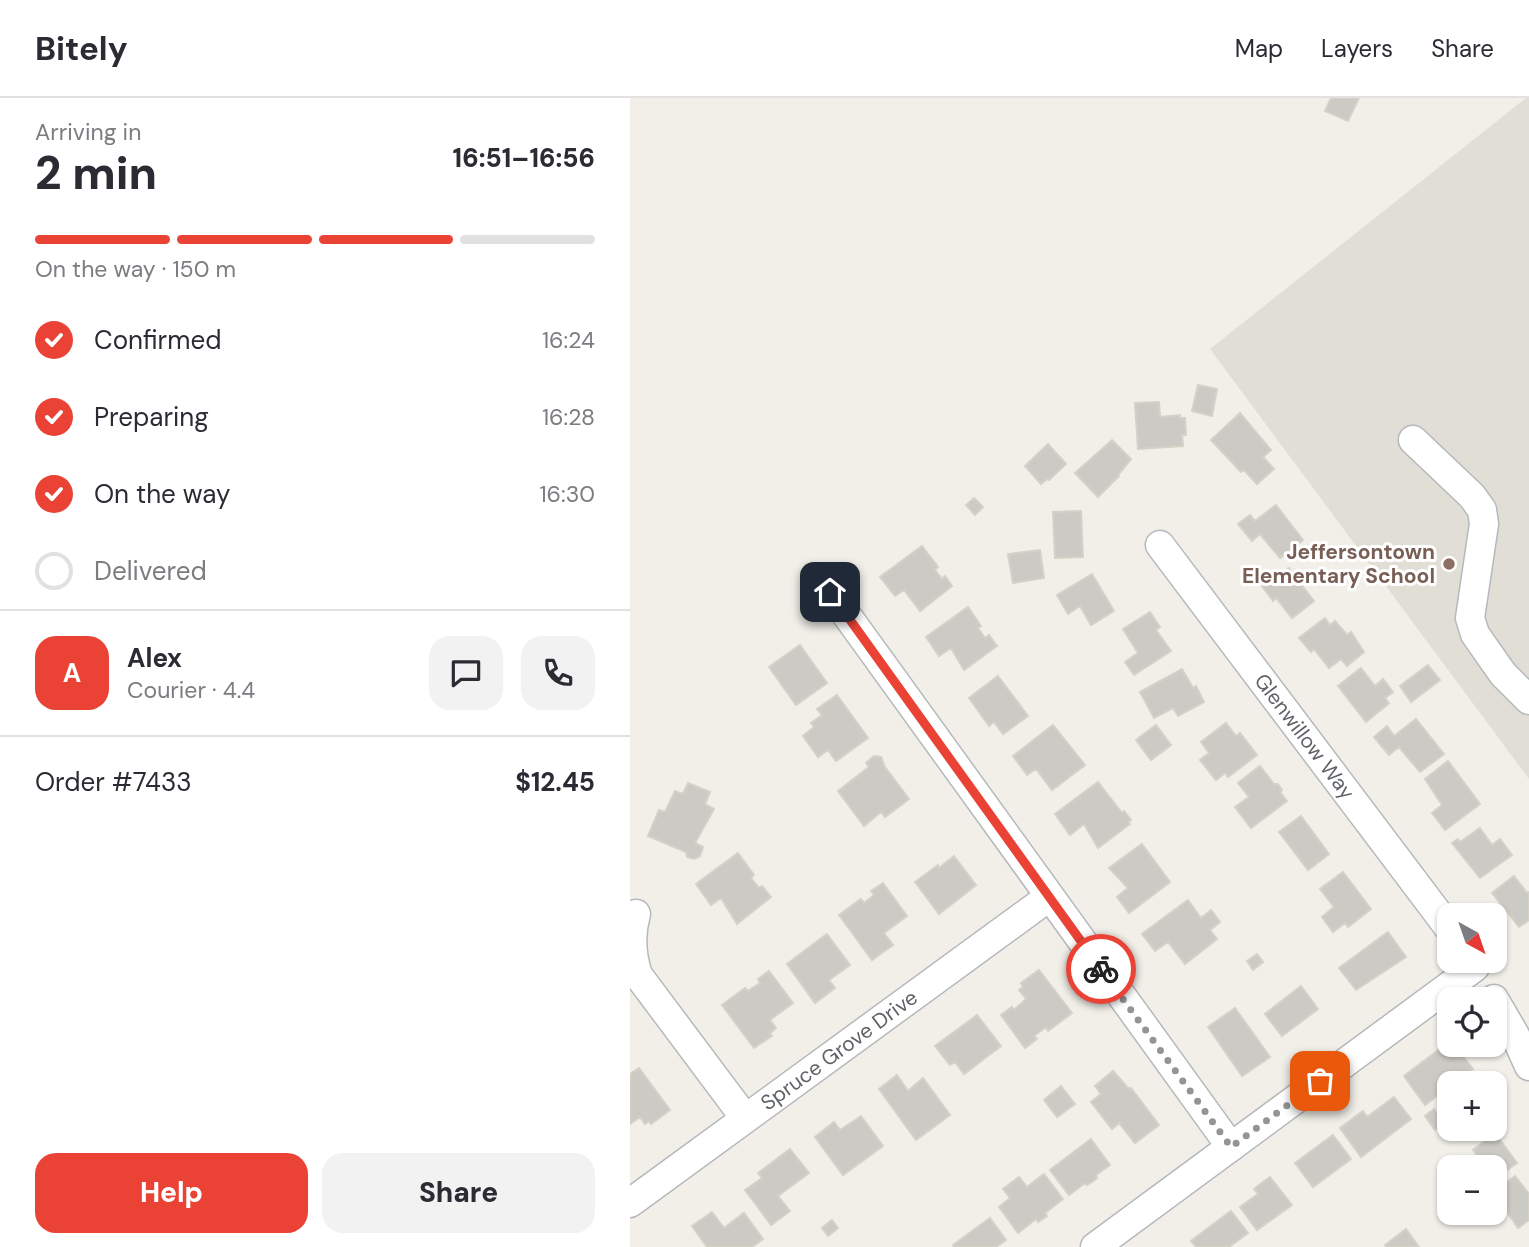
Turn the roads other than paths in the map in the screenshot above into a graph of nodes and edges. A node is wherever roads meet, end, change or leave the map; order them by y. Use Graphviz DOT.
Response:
graph roads {
  1 [pos="1413,440"];
  2 [pos="1160,545"];
  3 [pos="830,592"];
  4 [pos="1529,700"];
  5 [pos="1049,897"];
  6 [pos="1437,912"];
  7 [pos="636,914"];
  8 [pos="1461,973"];
  9 [pos="1507,1020"];
  10 [pos="1529,1066"];
  11 [pos="746,1118"];
  12 [pos="1231,1147"];
  13 [pos="630,1203"];
  14 [pos="1095,1247"];
  1 -- 4 [label="street"];
  2 -- 6 [label="street, Glenwillow Way"];
  3 -- 5 [label="street"];
  5 -- 11 [label="street, Spruce Grove Drive"];
  5 -- 12 [label="street"];
  7 -- 11 [label="street"];
  8 -- 12 [label="street"];
  9 -- 10 [label="street"];
  11 -- 13 [label="street, Spruce Grove Drive"];
  12 -- 14 [label="street"];
}
